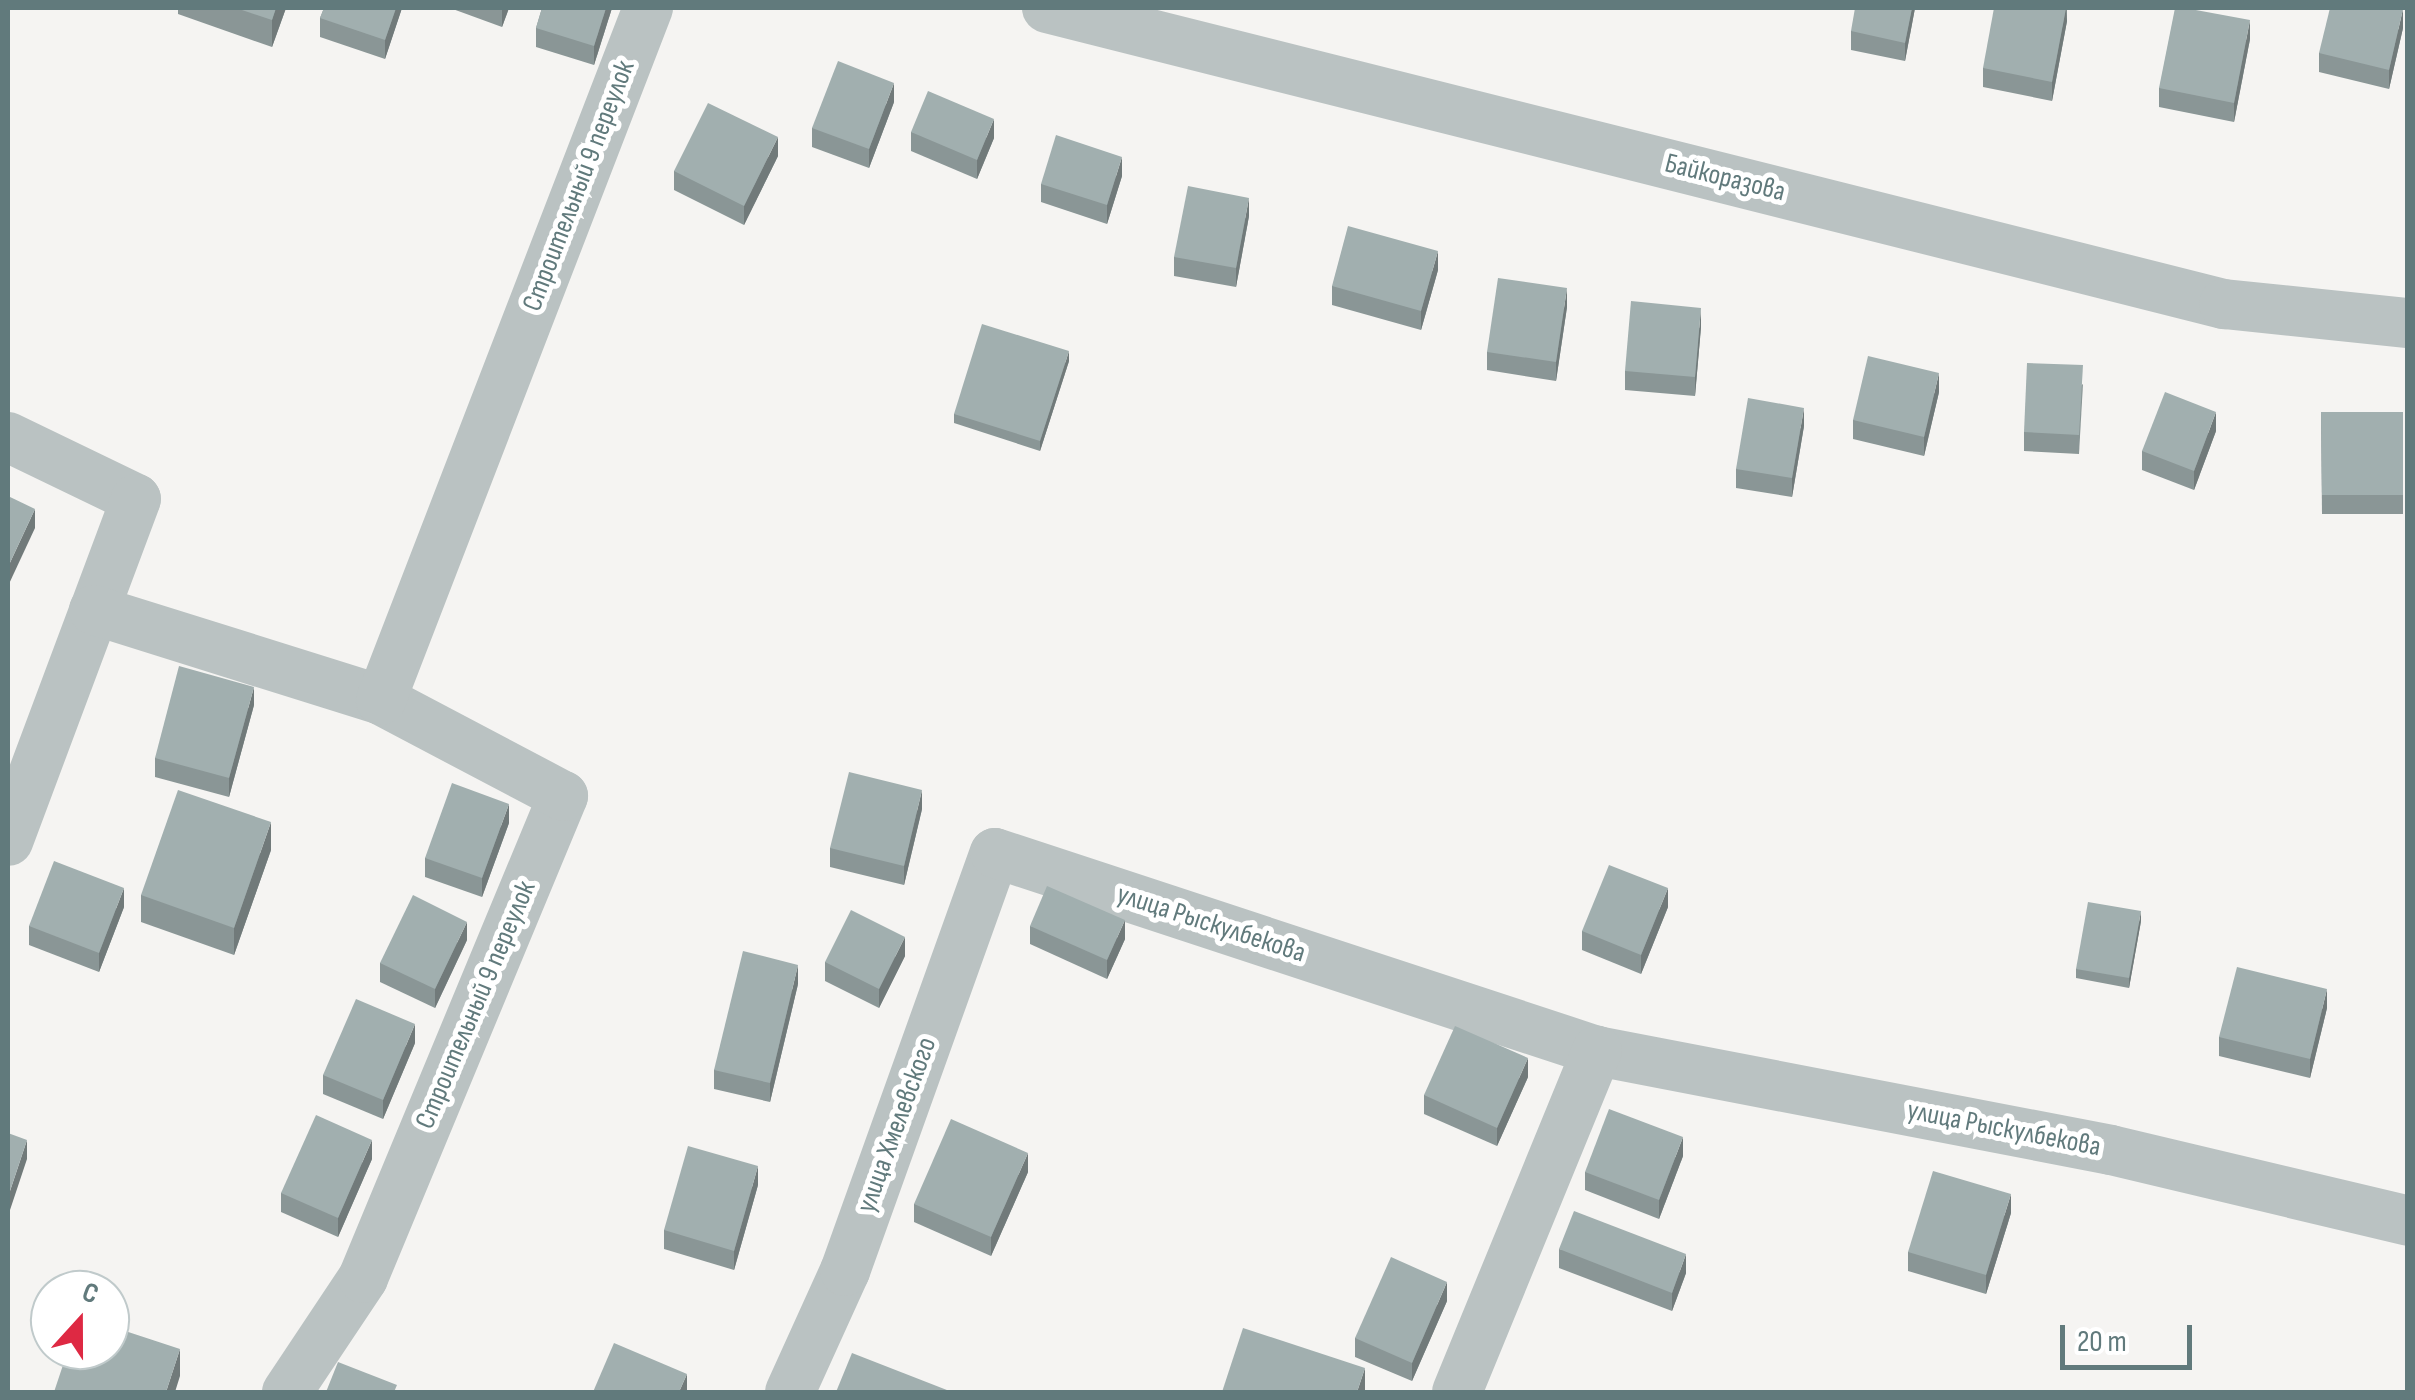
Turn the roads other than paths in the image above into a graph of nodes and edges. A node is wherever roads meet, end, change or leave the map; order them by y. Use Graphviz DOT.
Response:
graph roads {
  1 [pos="648,8"];
  2 [pos="1047,8"];
  3 [pos="2408,324"];
  4 [pos="8,437"];
  5 [pos="94,610"];
  6 [pos="381,700"];
  7 [pos="8,840"];
  8 [pos="995,853"];
  9 [pos="1597,1051"];
  10 [pos="2408,1221"];
  11 [pos="287,1392"];
  12 [pos="790,1392"];
  13 [pos="1457,1392"];
  1 -- 6 [label="street, Строительный 9 переулок"];
  2 -- 3 [label="street, Байкоразова"];
  4 -- 5 [label="street"];
  5 -- 6 [label="street, Строительный 9 переулок"];
  5 -- 7 [label="street"];
  6 -- 11 [label="street, Строительный 9 переулок"];
  8 -- 9 [label="street, улица Рыскулбекова"];
  8 -- 12 [label="street, улица Хмелевского"];
  9 -- 10 [label="street, улица Рыскулбекова"];
  9 -- 13 [label="street"];
}
